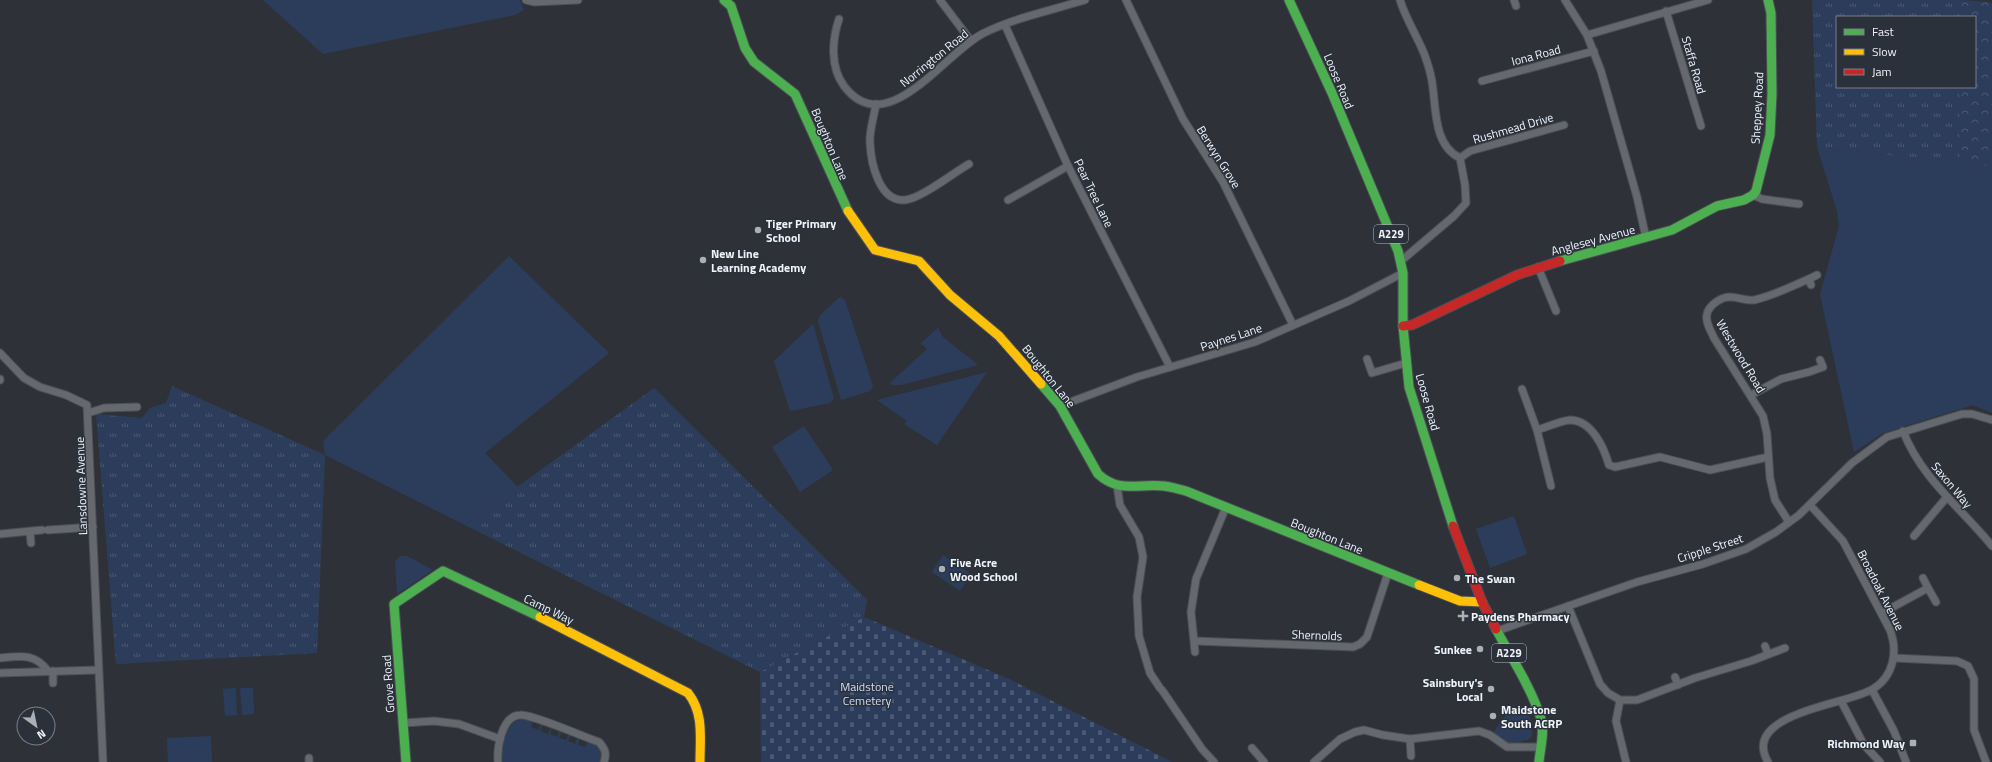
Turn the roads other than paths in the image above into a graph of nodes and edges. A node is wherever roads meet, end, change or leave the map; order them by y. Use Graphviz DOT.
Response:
graph roads {
  1 [pos="526,0"];
  2 [pos="578,0"];
  3 [pos="724,0"];
  4 [pos="940,0"];
  5 [pos="1085,0"];
  6 [pos="1126,0"];
  7 [pos="1289,0"];
  8 [pos="1400,0"];
  9 [pos="1565,0"];
  10 [pos="1708,0"];
  11 [pos="1768,0"];
  12 [pos="1666,11"];
  13 [pos="839,19"];
  14 [pos="1005,25"];
  15 [pos="1587,35"];
  16 [pos="971,41"];
  17 [pos="1594,50"];
  18 [pos="1482,81"];
  19 [pos="876,104"];
  20 [pos="1564,125"];
  21 [pos="1701,126"];
  22 [pos="1460,158"];
  23 [pos="969,164"];
  24 [pos="1068,166"];
  25 [pos="1753,195"];
  26 [pos="1008,200"];
  27 [pos="1799,204"];
  28 [pos="1646,238"];
  29 [pos="1401,261"];
  30 [pos="1538,268"];
  31 [pos="1403,273"];
  32 [pos="1817,275"];
  33 [pos="1556,311"];
  34 [pos="1294,325"];
  35 [pos="1403,326"];
  36 [pos="0,353"];
  37 [pos="1367,359"];
  38 [pos="1406,363"];
  39 [pos="1821,363"];
  40 [pos="1170,367"];
  41 [pos="1522,389"];
  42 [pos="1751,395"];
  43 [pos="1060,406"];
  44 [pos="137,407"];
  45 [pos="88,413"];
  46 [pos="1992,420"];
  47 [pos="1537,430"];
  48 [pos="1903,431"];
  49 [pos="1768,457"];
  50 [pos="1116,486"];
  51 [pos="1551,486"];
  52 [pos="1947,497"];
  53 [pos="1810,505"];
  54 [pos="1226,507"];
  55 [pos="1789,522"];
  56 [pos="93,527"];
  57 [pos="30,532"];
  58 [pos="0,534"];
  59 [pos="1914,536"];
  60 [pos="31,543"];
  61 [pos="1992,546"];
  62 [pos="1388,573"];
  63 [pos="1923,578"];
  64 [pos="1928,588"];
  65 [pos="1482,602"];
  66 [pos="1936,602"];
  67 [pos="394,604"];
  68 [pos="1568,606"];
  69 [pos="1882,613"];
  70 [pos="1497,631"];
  71 [pos="1195,641"];
  72 [pos="1765,646"];
  73 [pos="1785,648"];
  74 [pos="1195,652"];
  75 [pos="1768,654"];
  76 [pos="0,658"];
  77 [pos="1894,658"];
  78 [pos="98,670"];
  79 [pos="51,671"];
  80 [pos="0,672"];
  81 [pos="1675,677"];
  82 [pos="53,683"];
  83 [pos="1678,685"];
  84 [pos="1872,690"];
  85 [pos="1620,700"];
  86 [pos="1841,701"];
  87 [pos="403,723"];
  88 [pos="500,739"];
  89 [pos="1410,739"];
  90 [pos="1540,747"];
  91 [pos="1252,748"];
  92 [pos="1411,756"];
  93 [pos="1323,759"];
  94 [pos="103,762"];
  95 [pos="406,762"];
  96 [pos="498,762"];
  97 [pos="604,762"];
  98 [pos="700,762"];
  99 [pos="1214,762"];
  100 [pos="1264,762"];
  101 [pos="1314,762"];
  102 [pos="1539,762"];
  103 [pos="1626,762"];
  104 [pos="1768,762"];
  105 [pos="1880,762"];
  106 [pos="1906,762"];
  107 [pos="1986,762"];
  1 -- 2 [label="street"];
  3 -- 43 [label="main road, Boughton Lane"];
  4 -- 16 [label="street"];
  5 -- 14 [label="street, Norrington Road"];
  6 -- 34 [label="street, Berwyn Grove"];
  7 -- 29 [label="main road, Loose Road / A229"];
  8 -- 22 [label="street"];
  9 -- 15 [label="street, Anglesey Avenue"];
  10 -- 12 [label="street"];
  11 -- 25 [label="main road, Sheppey Road"];
  12 -- 15 [label="street"];
  12 -- 21 [label="street, Staffa Road"];
  13 -- 19 [label="street, Norrington Road"];
  14 -- 16 [label="street, Norrington Road"];
  14 -- 24 [label="street, Pear Tree Lane"];
  15 -- 17 [label="street, Anglesey Avenue"];
  16 -- 19 [label="street, Norrington Road"];
  17 -- 18 [label="street, Iona Road"];
  17 -- 28 [label="street, Anglesey Avenue"];
  19 -- 23 [label="street"];
  20 -- 22 [label="street, Rushmead Drive"];
  22 -- 29 [label="street"];
  24 -- 26 [label="street"];
  24 -- 40 [label="street, Pear Tree Lane"];
  25 -- 27 [label="street"];
  25 -- 28 [label="main road"];
  28 -- 30 [label="main road, Anglesey Avenue"];
  29 -- 31 [label="main road, Loose Road / A229"];
  30 -- 33 [label="street"];
  30 -- 35 [label="main road, Anglesey Avenue"];
  31 -- 34 [label="street, Paynes Lane"];
  31 -- 35 [label="main road, Loose Road / A229"];
  32 -- 42 [label="street, Westwood Road"];
  34 -- 40 [label="street, Paynes Lane"];
  35 -- 38 [label="main road, Loose Road / A229"];
  36 -- 45 [label="street"];
  37 -- 38 [label="street"];
  38 -- 65 [label="main road, Loose Road / A229"];
  39 -- 42 [label="street"];
  40 -- 43 [label="street, Paynes Lane"];
  41 -- 47 [label="street"];
  42 -- 49 [label="street, Westwood Road"];
  43 -- 50 [label="main road, Boughton Lane"];
  44 -- 45 [label="street"];
  45 -- 56 [label="street, Lansdowne Avenue"];
  46 -- 48 [label="street, Cripple Street"];
  47 -- 49 [label="street"];
  47 -- 51 [label="street"];
  48 -- 52 [label="street, Saxon Way"];
  48 -- 53 [label="street, Cripple Street"];
  49 -- 55 [label="street, Westwood Road"];
  50 -- 54 [label="main road, Boughton Lane"];
  50 -- 99 [label="street"];
  52 -- 59 [label="street"];
  52 -- 61 [label="street, Saxon Way"];
  53 -- 55 [label="street, Cripple Street"];
  53 -- 69 [label="street, Broadoak Avenue"];
  54 -- 62 [label="main road, Boughton Lane"];
  54 -- 71 [label="street"];
  55 -- 68 [label="street, Cripple Street"];
  56 -- 57 [label="street"];
  56 -- 78 [label="street, Lansdowne Avenue"];
  57 -- 58 [label="street"];
  57 -- 60 [label="street"];
  62 -- 65 [label="main road, Boughton Lane"];
  62 -- 71 [label="street, Shernolds"];
  63 -- 64 [label="street"];
  64 -- 66 [label="street"];
  64 -- 69 [label="street"];
  65 -- 70 [label="main road, Loose Road / A229"];
  67 -- 87 [label="main road, Grove Road"];
  67 -- 98 [label="main road, Camp Way"];
  68 -- 70 [label="street, Cripple Street"];
  68 -- 85 [label="street"];
  69 -- 77 [label="street, Broadoak Avenue"];
  70 -- 90 [label="main road, Loose Road / A229"];
  71 -- 74 [label="street"];
  72 -- 75 [label="street"];
  73 -- 75 [label="street"];
  75 -- 83 [label="street"];
  76 -- 79 [label="street"];
  77 -- 84 [label="street, Broadoak Avenue"];
  77 -- 107 [label="street"];
  78 -- 79 [label="street"];
  78 -- 94 [label="street, Lansdowne Avenue"];
  79 -- 80 [label="street"];
  79 -- 82 [label="street"];
  81 -- 83 [label="street"];
  83 -- 85 [label="street"];
  84 -- 86 [label="street, Broadoak Avenue"];
  84 -- 106 [label="street"];
  85 -- 103 [label="street"];
  86 -- 104 [label="street, Broadoak Avenue"];
  86 -- 105 [label="street"];
  87 -- 88 [label="street"];
  87 -- 95 [label="main road, Grove Road"];
  88 -- 96 [label="street"];
  88 -- 97 [label="street"];
  89 -- 90 [label="street"];
  89 -- 92 [label="street"];
  89 -- 93 [label="street"];
  90 -- 102 [label="main road, Loose Road / A229"];
  91 -- 100 [label="street"];
  93 -- 101 [label="street"];
}
